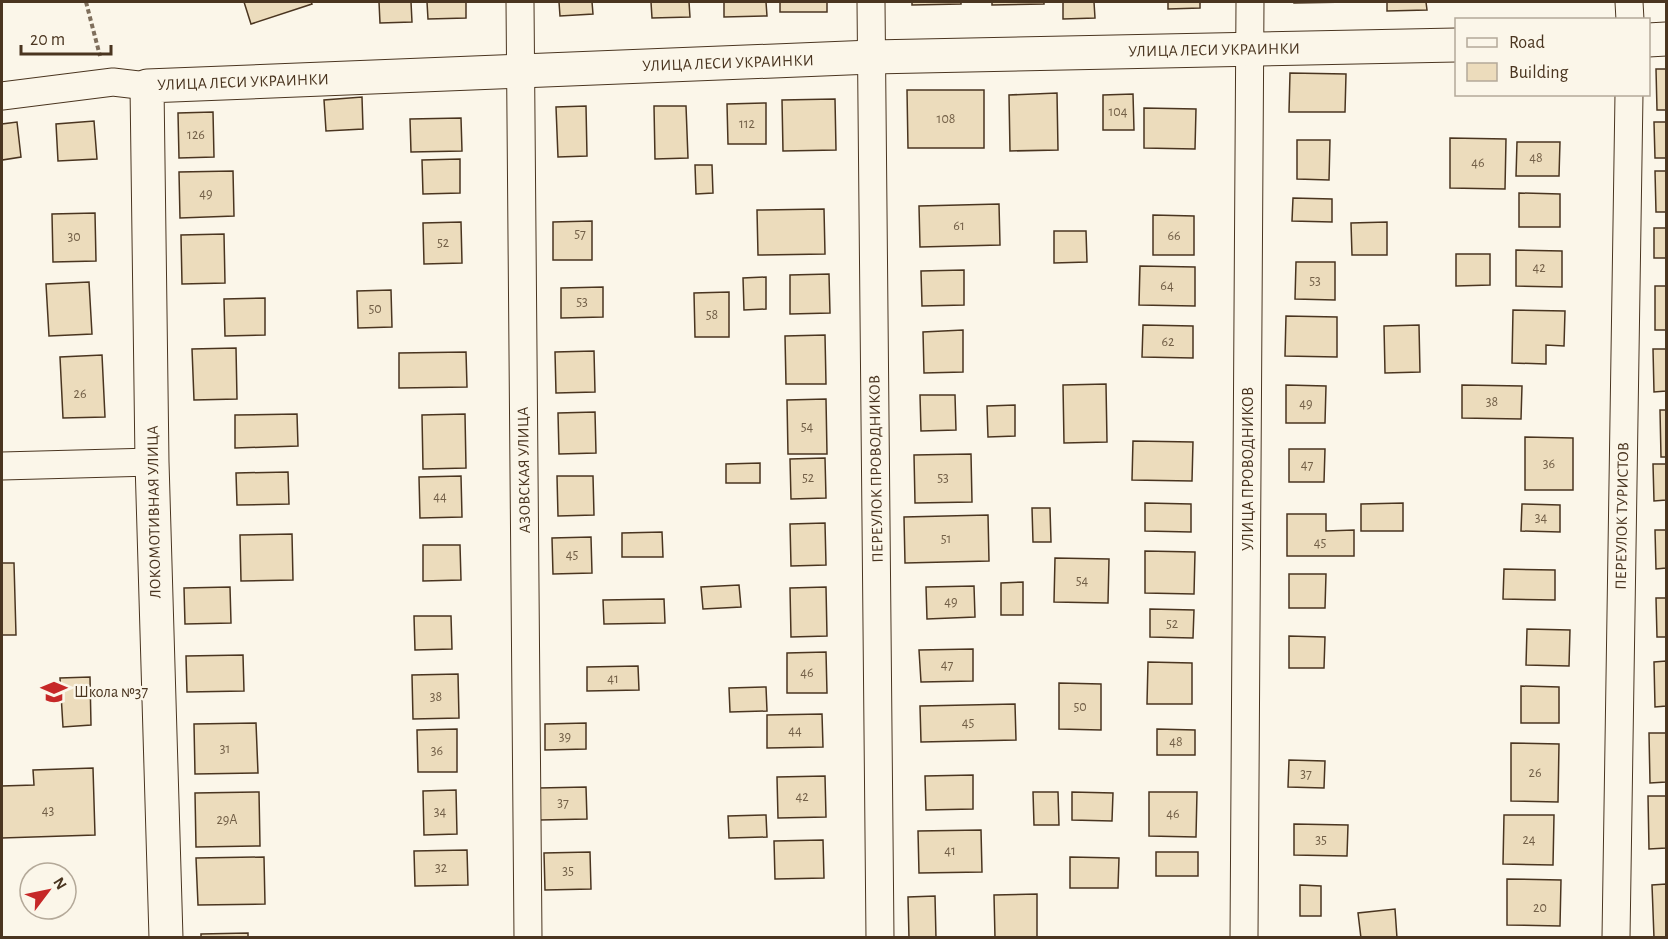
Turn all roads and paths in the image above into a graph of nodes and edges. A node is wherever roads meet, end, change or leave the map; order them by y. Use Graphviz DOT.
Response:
graph roads {
  1 [pos="86,2"];
  2 [pos="520,2"];
  3 [pos="871,2"];
  4 [pos="1250,2"];
  5 [pos="1629,2"];
  6 [pos="1630,18"];
  7 [pos="1666,39"];
  8 [pos="1650,40"];
  9 [pos="1455,45"];
  10 [pos="1251,50"];
  11 [pos="872,57"];
  12 [pos="520,71"];
  13 [pos="106,83"];
  14 [pos="147,86"];
  15 [pos="2,96"];
  16 [pos="1629,96"];
  17 [pos="152,462"];
  18 [pos="2,466"];
  19 [pos="166,938"];
  20 [pos="528,938"];
  21 [pos="880,938"];
  22 [pos="1244,938"];
  23 [pos="1616,938"];
  1 -- 13 [label="path"];
  2 -- 12 [label="street, АЗОВСКАЯ УЛИЦА"];
  3 -- 11 [label="street, ПЕРЕУЛОК ПРОВОДНИКОВ"];
  4 -- 10 [label="street, УЛИЦА ПРОВОДНИКОВ"];
  5 -- 6 [label="street"];
  7 -- 8 [label="main road"];
  9 -- 10 [label="main road, УЛИЦА ЛЕСИ УКРАИНКИ"];
  10 -- 11 [label="main road, УЛИЦА ЛЕСИ УКРАИНКИ"];
  10 -- 22 [label="street, УЛИЦА ПРОВОДНИКОВ"];
  11 -- 12 [label="main road, УЛИЦА ЛЕСИ УКРАИНКИ"];
  11 -- 21 [label="street, ПЕРЕУЛОК ПРОВОДНИКОВ"];
  12 -- 14 [label="main road, УЛИЦА ЛЕСИ УКРАИНКИ"];
  12 -- 20 [label="street, АЗОВСКАЯ УЛИЦА"];
  13 -- 14 [label="street, УЛИЦА ЛЕСИ УКРАИНКИ"];
  13 -- 15 [label="street, УЛИЦА ЛЕСИ УКРАИНКИ"];
  14 -- 17 [label="main road, ЛОКОМОТИВНАЯ УЛИЦА"];
  16 -- 23 [label="street, ПЕРЕУЛОК ТУРИСТОВ"];
  17 -- 18 [label="street"];
  17 -- 19 [label="main road, ЛОКОМОТИВНАЯ УЛИЦА"];
}
